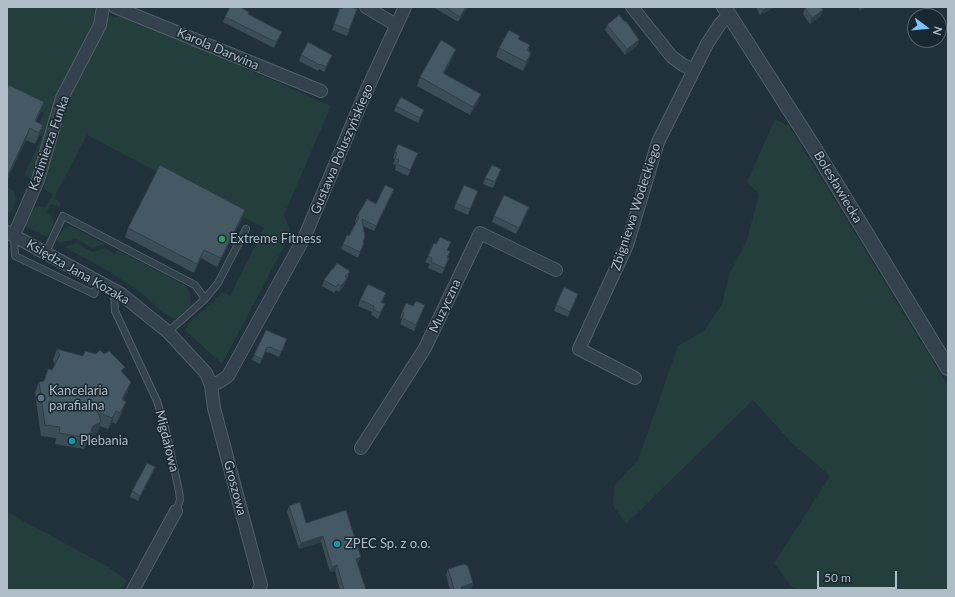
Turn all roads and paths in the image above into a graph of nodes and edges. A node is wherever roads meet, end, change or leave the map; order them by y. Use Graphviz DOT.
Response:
graph roads {
  1 [pos="103,7"];
  2 [pos="115,7"];
  3 [pos="366,7"];
  4 [pos="405,7"];
  5 [pos="632,7"];
  6 [pos="727,11"];
  7 [pos="396,25"];
  8 [pos="694,70"];
  9 [pos="321,92"];
  10 [pos="246,229"];
  11 [pos="10,234"];
  12 [pos="46,252"];
  13 [pos="556,270"];
  14 [pos="99,281"];
  15 [pos="114,290"];
  16 [pos="205,299"];
  17 [pos="168,332"];
  18 [pos="948,368"];
  19 [pos="635,378"];
  20 [pos="211,385"];
  21 [pos="361,448"];
  22 [pos="176,511"];
  23 [pos="133,590"];
  24 [pos="259,590"];
  1 -- 11 [label="street, Kazimierza Funka"];
  2 -- 9 [label="street, Karola Darwina"];
  3 -- 7 [label="street"];
  4 -- 7 [label="street, Gustawa Poluszyńskiego"];
  5 -- 8 [label="street"];
  6 -- 8 [label="street, Zbigniewa Wodeckiego"];
  6 -- 18 [label="street, Bolesławiecka"];
  7 -- 20 [label="street, Gustawa Poluszyńskiego"];
  8 -- 19 [label="street, Zbigniewa Wodeckiego"];
  10 -- 16 [label="lane"];
  11 -- 12 [label="street, Księdza Jana Kozaka"];
  11 -- 14 [label="lane"];
  12 -- 14 [label="street, Księdza Jana Kozaka"];
  12 -- 16 [label="lane"];
  13 -- 21 [label="street, Muzyczna"];
  14 -- 15 [label="street, Księdza Jana Kozaka"];
  15 -- 17 [label="street, Księdza Jana Kozaka"];
  15 -- 22 [label="lane, Migdałowa"];
  16 -- 17 [label="lane"];
  17 -- 20 [label="street, Księdza Jana Kozaka"];
  20 -- 24 [label="street, Groszowa"];
  22 -- 23 [label="street, Migdałowa"];
}
